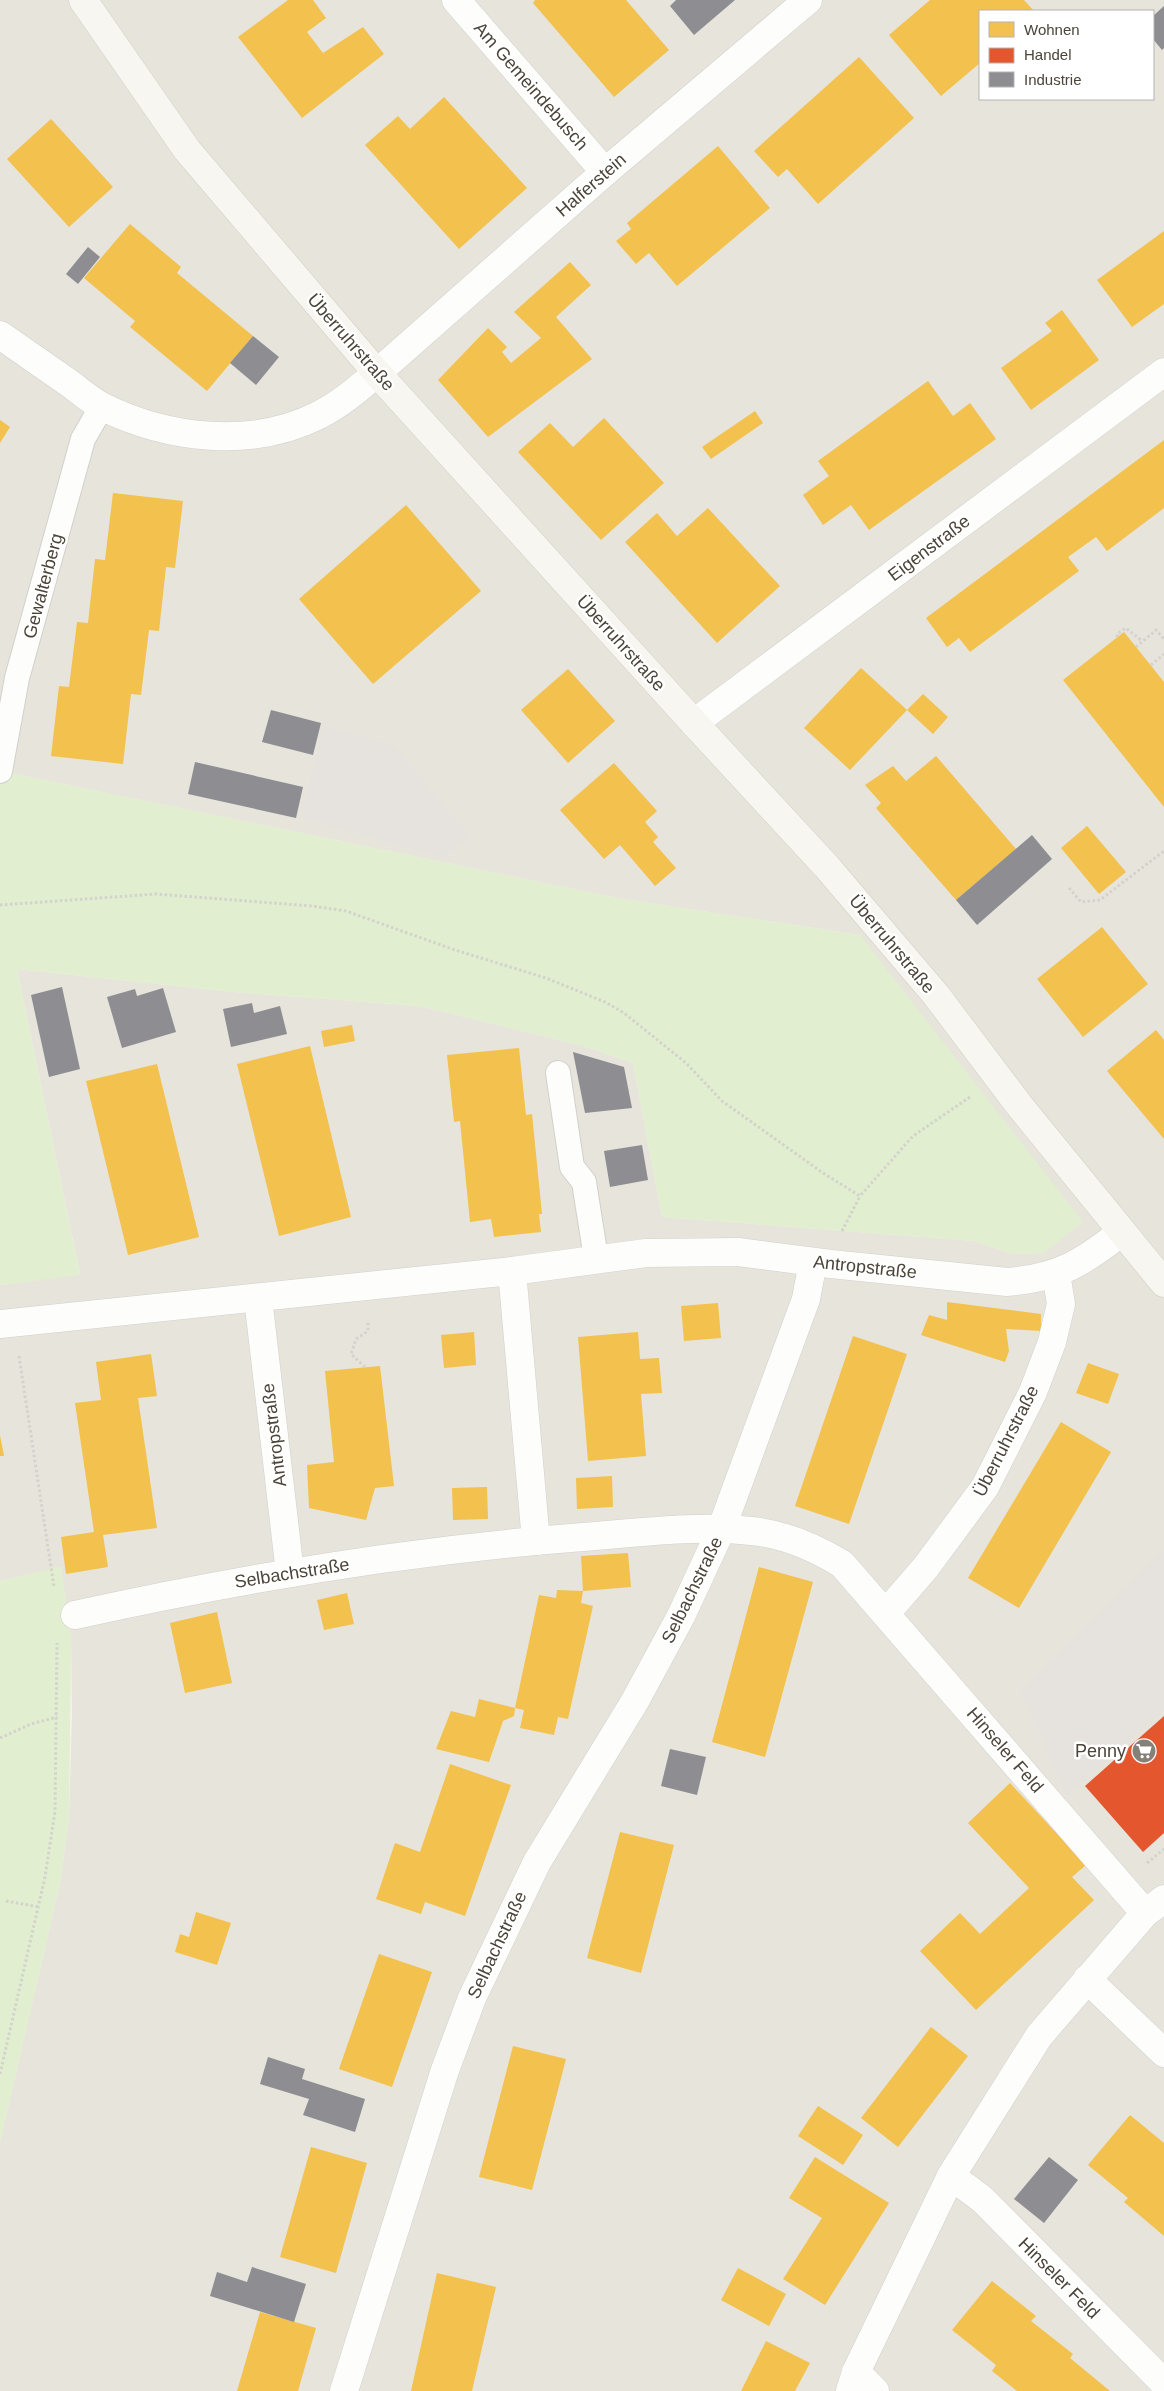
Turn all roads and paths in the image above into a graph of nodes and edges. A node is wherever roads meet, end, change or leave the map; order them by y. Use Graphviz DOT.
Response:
graph roads {
  1 [pos="456,0"];
  2 [pos="808,0"];
  3 [pos="83,3"];
  4 [pos="605,172"];
  5 [pos="0,336"];
  6 [pos="1164,372"];
  7 [pos="377,373"];
  8 [pos="102,406"];
  9 [pos="1118,637"];
  10 [pos="1164,639"];
  11 [pos="1142,641"];
  12 [pos="1136,646"];
  13 [pos="1164,654"];
  14 [pos="1151,665"];
  15 [pos="694,723"];
  16 [pos="0,771"];
  17 [pos="1164,851"];
  18 [pos="1069,888"];
  19 [pos="0,905"];
  20 [pos="558,1073"];
  21 [pos="998,1078"];
  22 [pos="1122,1232"];
  23 [pos="596,1258"];
  24 [pos="813,1262"];
  25 [pos="512,1271"];
  26 [pos="1056,1274"];
  27 [pos="1164,1283"];
  28 [pos="367,1286"];
  29 [pos="258,1298"];
  30 [pos="5,1324"];
  31 [pos="365,1367"];
  32 [pos="721,1530"];
  33 [pos="536,1541"];
  34 [pos="290,1572"];
  35 [pos="865,1588"];
  36 [pos="55,1590"];
  37 [pos="887,1612"];
  38 [pos="75,1615"];
  39 [pos="57,1639"];
  40 [pos="57,1717"];
  41 [pos="0,1738"];
  42 [pos="1164,1849"];
  43 [pos="1143,1866"];
  44 [pos="6,1901"];
  45 [pos="1154,1906"];
  46 [pos="39,1907"];
  47 [pos="1087,1978"];
  48 [pos="1164,2053"];
  49 [pos="0,2074"];
  50 [pos="952,2176"];
  51 [pos="1164,2383"];
  52 [pos="860,2385"];
  53 [pos="344,2391"];
  1 -- 4 [label="street, Am Gemeindebusch"];
  2 -- 4 [label="street, Halferstein"];
  3 -- 7 [label="main road, Überruhrstraße"];
  4 -- 7 [label="street, Halferstein"];
  5 -- 8 [label="street"];
  6 -- 15 [label="street, Eigenstraße"];
  7 -- 8 [label="street"];
  7 -- 15 [label="main road, Überruhrstraße"];
  8 -- 16 [label="lane, Gewalterberg"];
  9 -- 11 [label="path"];
  10 -- 11 [label="path"];
  11 -- 12 [label="path"];
  13 -- 14 [label="path"];
  15 -- 21 [label="main road, Überruhrstraße"];
  17 -- 18 [label="path"];
  19 -- 21 [label="path"];
  20 -- 23 [label="lane"];
  21 -- 22 [label="main road, Überruhrstraße"];
  22 -- 26 [label="street, Antropstraße"];
  22 -- 27 [label="main road, Überruhrstraße"];
  23 -- 24 [label="street, Antropstraße"];
  23 -- 25 [label="street, Antropstraße"];
  24 -- 26 [label="street, Antropstraße"];
  24 -- 32 [label="street, Selbachstraße"];
  25 -- 28 [label="street, Antropstraße"];
  25 -- 33 [label="street"];
  26 -- 37 [label="street, Überruhrstraße"];
  28 -- 29 [label="street, Antropstraße"];
  28 -- 31 [label="path"];
  29 -- 30 [label="street, Antropstraße"];
  29 -- 34 [label="street, Antropstraße"];
  30 -- 36 [label="path"];
  32 -- 33 [label="street, Selbachstraße"];
  32 -- 35 [label="street, Selbachstraße"];
  32 -- 53 [label="street, Selbachstraße"];
  33 -- 34 [label="street, Selbachstraße"];
  34 -- 38 [label="street, Selbachstraße"];
  35 -- 37 [label="street, Hinseler Feld"];
  37 -- 45 [label="street, Hinseler Feld"];
  39 -- 40 [label="path"];
  40 -- 41 [label="path"];
  40 -- 46 [label="path"];
  42 -- 43 [label="path"];
  44 -- 46 [label="path"];
  45 -- 47 [label="street, Hinseler Feld"];
  46 -- 49 [label="path"];
  47 -- 48 [label="street"];
  47 -- 50 [label="street, Hinseler Feld"];
  50 -- 51 [label="street, Hinseler Feld"];
  50 -- 52 [label="street, Hinseler Feld"];
}
